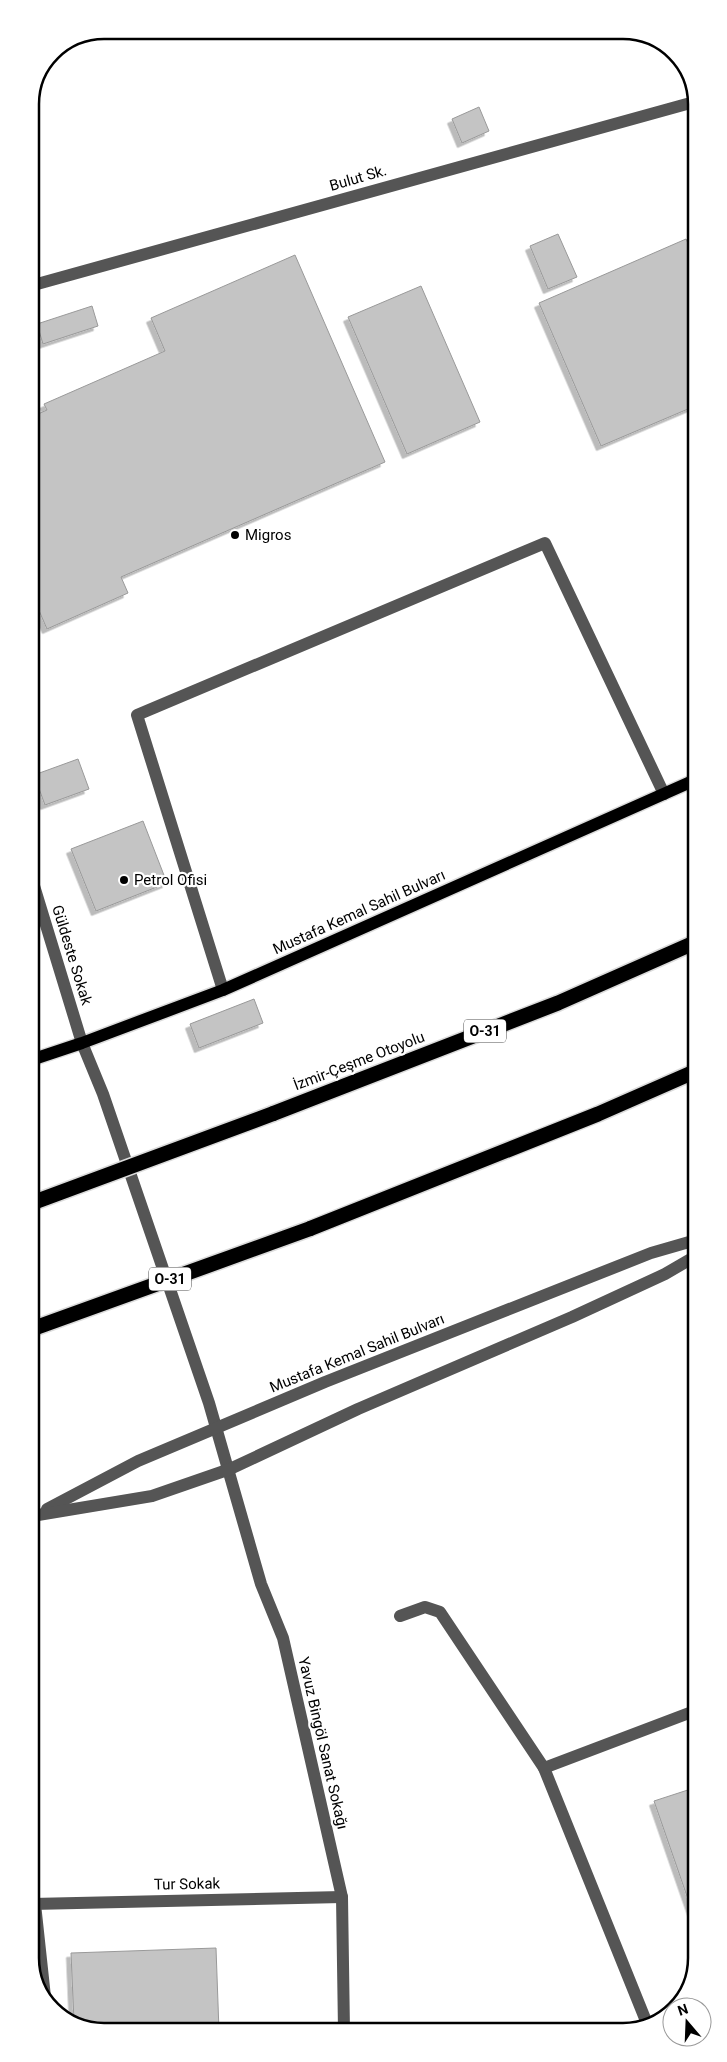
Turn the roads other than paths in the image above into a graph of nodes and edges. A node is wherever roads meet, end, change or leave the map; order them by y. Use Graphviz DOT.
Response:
graph roads {
  1 [pos="688,104"];
  2 [pos="39,284"];
  3 [pos="688,783"];
  4 [pos="664,794"];
  5 [pos="39,902"];
  6 [pos="688,946"];
  7 [pos="223,990"];
  8 [pos="82,1043"];
  9 [pos="39,1057"];
  10 [pos="688,1075"];
  11 [pos="39,1200"];
  12 [pos="688,1242"];
  13 [pos="688,1261"];
  14 [pos="39,1326"];
  15 [pos="217,1429"];
  16 [pos="230,1470"];
  17 [pos="39,1513"];
  18 [pos="39,1514"];
  19 [pos="400,1616"];
  20 [pos="688,1713"];
  21 [pos="544,1768"];
  22 [pos="342,1897"];
  23 [pos="39,1904"];
  24 [pos="39,1943"];
  25 [pos="44,1983"];
  26 [pos="645,2019"];
  27 [pos="344,2023"];
  1 -- 2 [label="street, Bulut Sk."];
  3 -- 4 [label="main road, Mustafa Kemal Sahil Bulvarı"];
  4 -- 7 [label="main road, Mustafa Kemal Sahil Bulvarı"];
  4 -- 7 [label="street"];
  5 -- 8 [label="street, Güldeste Sokak"];
  6 -- 11 [label="highway, İzmir-Çeşme Otoyolu / O-31, bridge"];
  7 -- 8 [label="main road, Mustafa Kemal Sahil Bulvarı"];
  8 -- 9 [label="main road, Mustafa Kemal Sahil Bulvarı"];
  8 -- 15 [label="street, Güldeste Sokak"];
  10 -- 14 [label="highway, O-31, bridge"];
  12 -- 15 [label="street, Mustafa Kemal Sahil Bulvarı"];
  13 -- 16 [label="street, Mustafa Kemal Sahil Bulvarı"];
  15 -- 16 [label="street, Yavuz Bingöl Sanat Sokağı"];
  15 -- 17 [label="street, Mustafa Kemal Sahil Bulvarı"];
  16 -- 18 [label="street, Mustafa Kemal Sahil Bulvarı"];
  16 -- 22 [label="street, Yavuz Bingöl Sanat Sokağı"];
  19 -- 21 [label="street"];
  20 -- 21 [label="street"];
  21 -- 26 [label="street"];
  22 -- 23 [label="street, Tur Sokak"];
  22 -- 27 [label="street, Yavuz Bingöl Sanat Sokağı"];
  24 -- 25 [label="street"];
}
